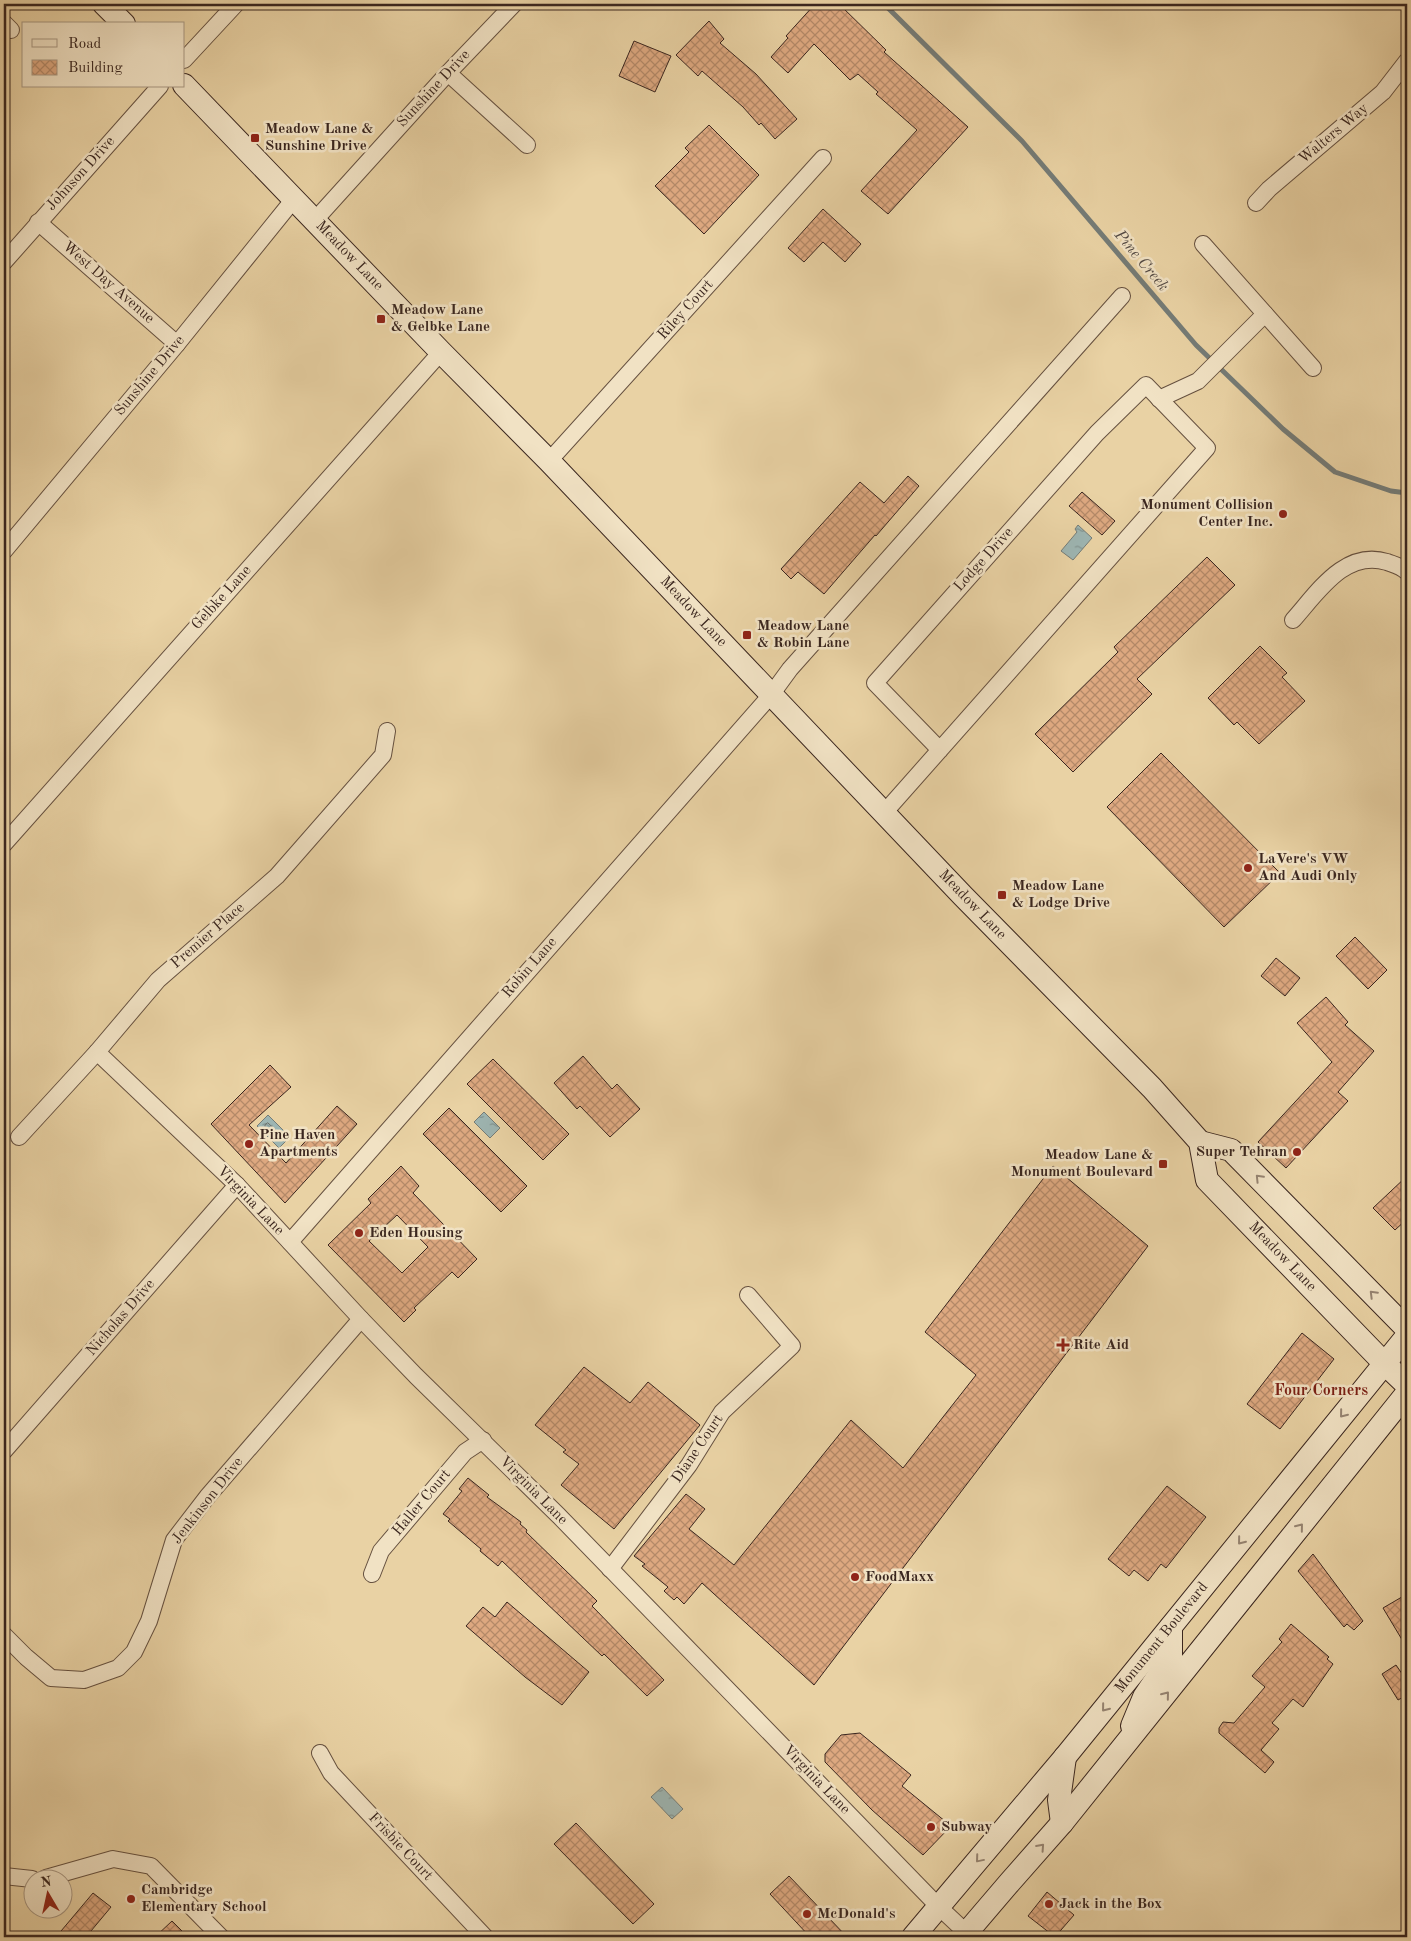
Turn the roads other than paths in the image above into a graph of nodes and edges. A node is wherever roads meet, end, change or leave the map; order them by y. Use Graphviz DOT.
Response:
graph roads {
  1 [pos="104,4"];
  2 [pos="236,4"];
  3 [pos="514,4"];
  4 [pos="122,22"];
  5 [pos="185,59"];
  6 [pos="1407,61"];
  7 [pos="448,73"];
  8 [pos="185,86"];
  9 [pos="158,88"];
  10 [pos="527,145"];
  11 [pos="823,158"];
  12 [pos="294,199"];
  13 [pos="1256,204"];
  14 [pos="315,220"];
  15 [pos="38,222"];
  16 [pos="1203,244"];
  17 [pos="4,262"];
  18 [pos="1122,296"];
  19 [pos="1265,314"];
  20 [pos="177,344"];
  21 [pos="441,352"];
  22 [pos="1314,368"];
  23 [pos="1159,399"];
  24 [pos="549,461"];
  25 [pos="4,551"];
  26 [pos="1407,572"];
  27 [pos="1293,620"];
  28 [pos="771,695"];
  29 [pos="387,731"];
  30 [pos="940,750"];
  31 [pos="884,813"];
  32 [pos="4,844"];
  33 [pos="97,1052"];
  34 [pos="18,1137"];
  35 [pos="1200,1142"];
  36 [pos="238,1185"];
  37 [pos="290,1242"];
  38 [pos="748,1295"];
  39 [pos="361,1319"];
  40 [pos="1407,1329"];
  41 [pos="1407,1336"];
  42 [pos="1384,1363"];
  43 [pos="1407,1385"];
  44 [pos="1407,1392"];
  45 [pos="483,1440"];
  46 [pos="4,1451"];
  47 [pos="610,1569"];
  48 [pos="372,1574"];
  49 [pos="1171,1627"];
  50 [pos="4,1635"];
  51 [pos="1123,1748"];
  52 [pos="320,1753"];
  53 [pos="1065,1757"];
  54 [pos="1062,1824"];
  55 [pos="72,1871"];
  56 [pos="4,1876"];
  57 [pos="22,1878"];
  58 [pos="939,1907"];
  59 [pos="967,1936"];
  60 [pos="221,1937"];
  61 [pos="485,1937"];
  62 [pos="913,1937"];
  1 -- 4 [label="street"];
  2 -- 5 [label="street"];
  3 -- 7 [label="street, Sunshine Drive"];
  6 -- 13 [label="street, Walters Way"];
  7 -- 10 [label="street"];
  7 -- 14 [label="street, Sunshine Drive"];
  8 -- 12 [label="street, Meadow Lane"];
  9 -- 15 [label="street, Johnson Drive"];
  11 -- 24 [label="street, Riley Court"];
  12 -- 14 [label="street, Meadow Lane"];
  12 -- 20 [label="street, Sunshine Drive"];
  14 -- 21 [label="street, Meadow Lane"];
  15 -- 17 [label="street, Johnson Drive"];
  15 -- 20 [label="street, West Day Avenue"];
  16 -- 19 [label="street"];
  18 -- 28 [label="street, Robin Lane"];
  19 -- 22 [label="street"];
  19 -- 23 [label="street"];
  20 -- 25 [label="street, Sunshine Drive"];
  21 -- 24 [label="street, Meadow Lane"];
  21 -- 32 [label="street, Gelbke Lane"];
  23 -- 30 [label="street, Lodge Drive"];
  23 -- 30 [label="street, Lodge Drive"];
  24 -- 28 [label="street, Meadow Lane"];
  26 -- 27 [label="street"];
  28 -- 31 [label="street, Meadow Lane"];
  28 -- 37 [label="street, Robin Lane"];
  29 -- 33 [label="street, Premier Place"];
  30 -- 31 [label="street, Lodge Drive"];
  31 -- 35 [label="street, Meadow Lane"];
  33 -- 34 [label="street, Premier Place"];
  33 -- 36 [label="street, Virginia Lane"];
  40 -- 35 [label="street, one-way"];
  35 -- 42 [label="street, Meadow Lane"];
  36 -- 37 [label="street, Virginia Lane"];
  36 -- 46 [label="street, Nicholas Drive"];
  37 -- 39 [label="street, Virginia Lane"];
  38 -- 47 [label="street, Diane Court"];
  39 -- 45 [label="street, Virginia Lane"];
  39 -- 50 [label="street, Jenkinson Drive"];
  41 -- 42 [label="street, Monument Boulevard"];
  42 -- 43 [label="street, Meadow Lane"];
  42 -- 49 [label="street, Monument Boulevard, one-way"];
  51 -- 44 [label="street, one-way"];
  45 -- 47 [label="street, Virginia Lane"];
  45 -- 48 [label="street, Haller Court"];
  47 -- 58 [label="street, Virginia Lane"];
  49 -- 51 [label="street"];
  49 -- 53 [label="street, Monument Boulevard, one-way"];
  51 -- 54 [label="street"];
  52 -- 61 [label="street, Frisbie Court"];
  53 -- 54 [label="street"];
  53 -- 58 [label="street, Monument Boulevard, one-way"];
  59 -- 54 [label="street, one-way"];
  55 -- 60 [label="street"];
  56 -- 57 [label="street"];
  58 -- 59 [label="street, Virginia Lane"];
  58 -- 62 [label="street, Monument Boulevard"];
}
